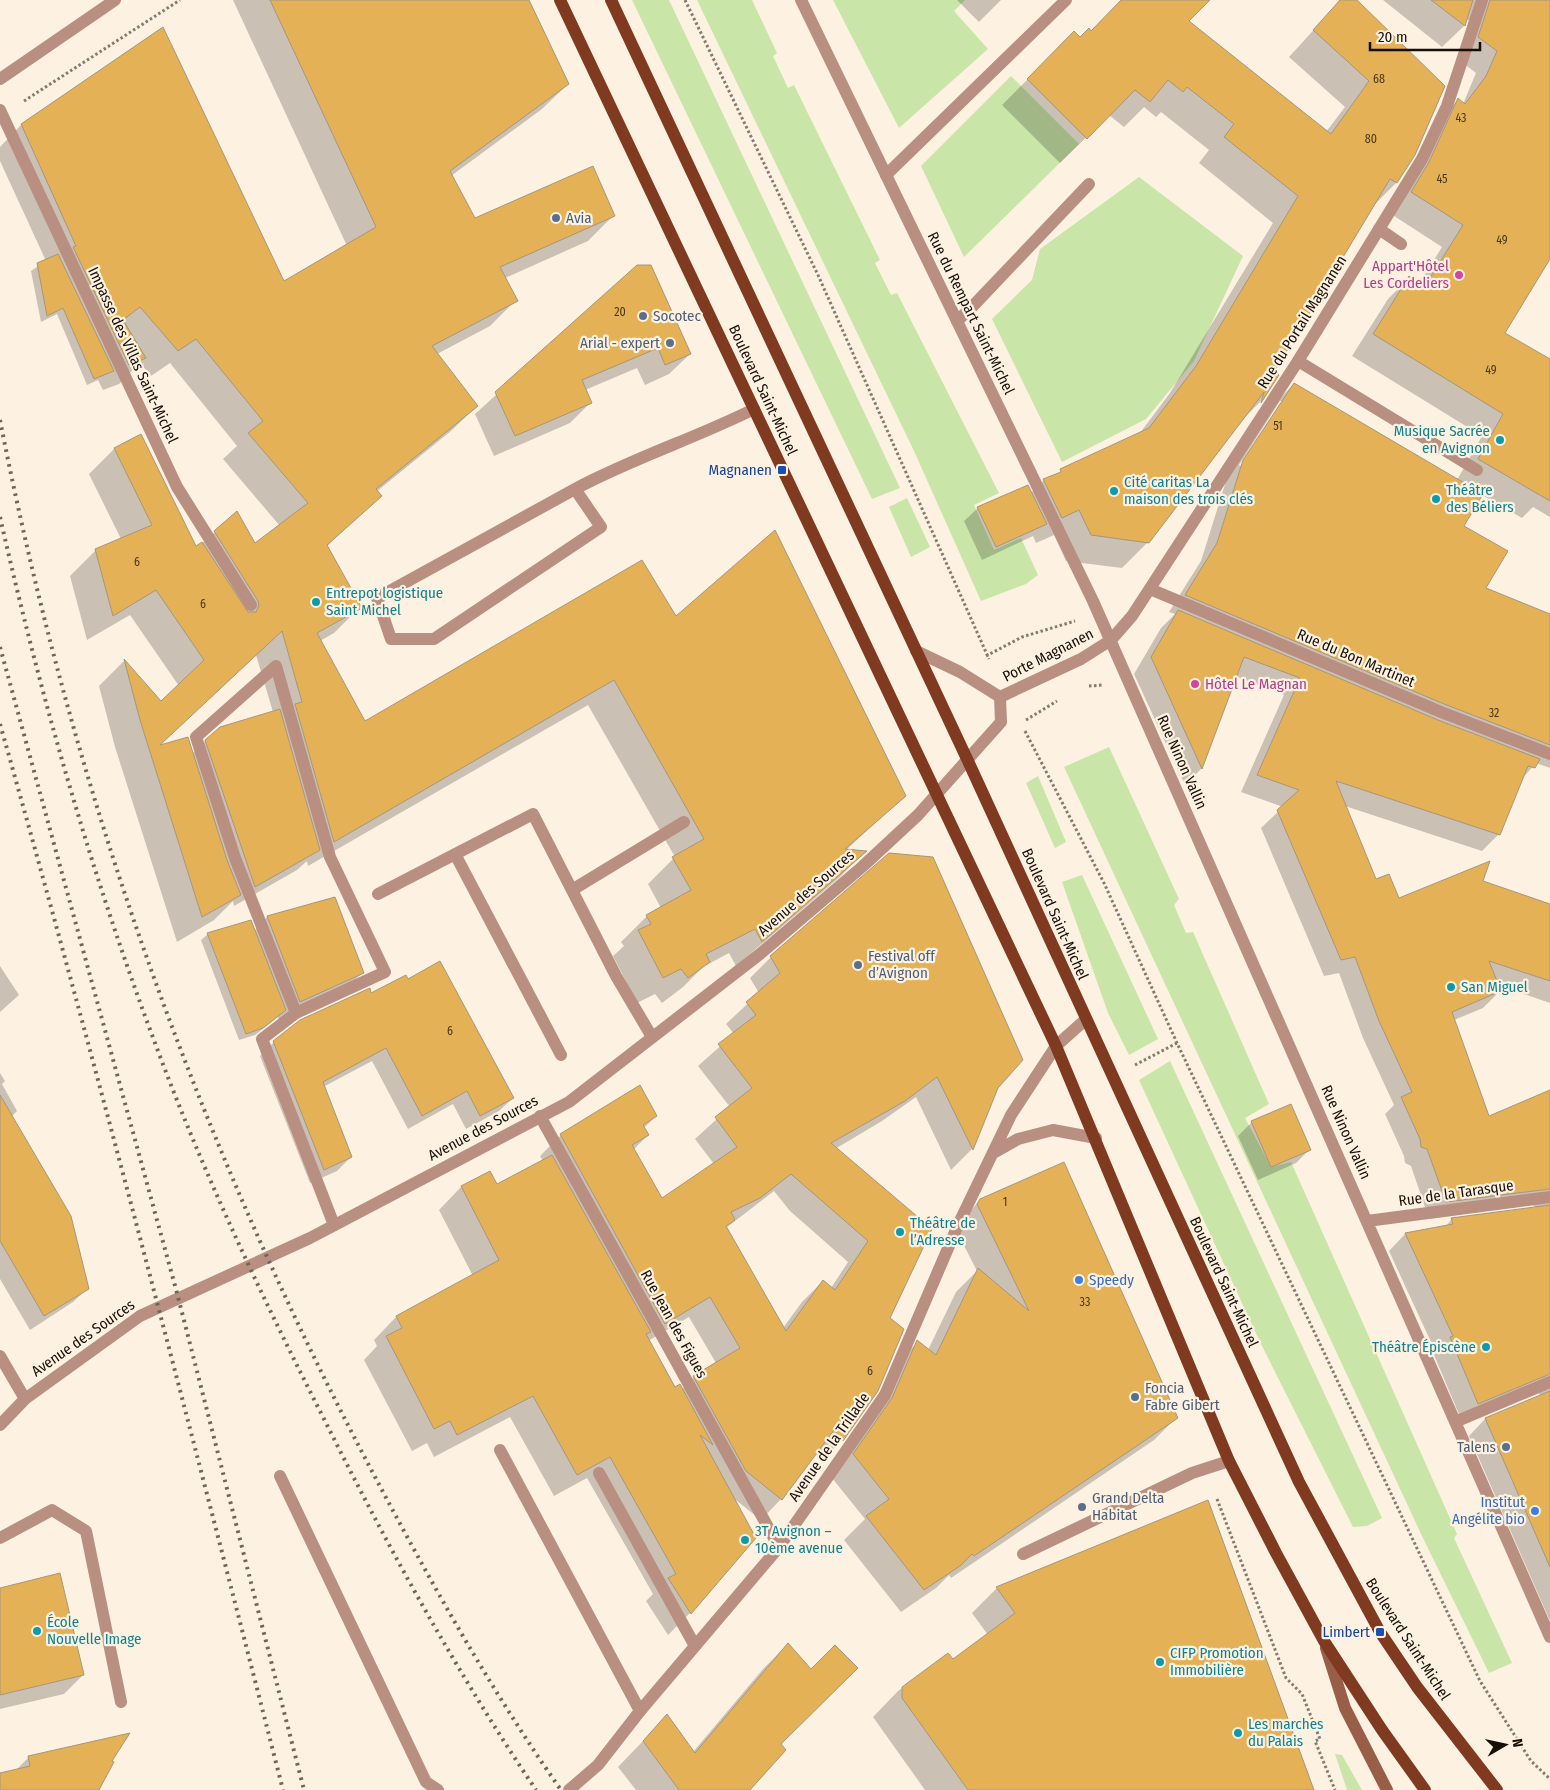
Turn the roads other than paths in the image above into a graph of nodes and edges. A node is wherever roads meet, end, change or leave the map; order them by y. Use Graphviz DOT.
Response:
graph roads {
  1 [pos="115,0"];
  2 [pos="560,0"];
  3 [pos="611,0"];
  4 [pos="801,0"];
  5 [pos="1066,0"];
  6 [pos="1482,0"];
  7 [pos="0,79"];
  8 [pos="1,112"];
  9 [pos="886,175"];
  10 [pos="1089,184"];
  11 [pos="1379,229"];
  12 [pos="1402,244"];
  13 [pos="957,320"];
  14 [pos="1298,361"];
  15 [pos="754,409"];
  16 [pos="1477,470"];
  17 [pos="575,489"];
  18 [pos="1150,589"];
  19 [pos="252,605"];
  20 [pos="1111,640"];
  21 [pos="916,651"];
  22 [pos="1000,697"];
  23 [pos="1550,754"];
  24 [pos="968,761"];
  25 [pos="936,793"];
  26 [pos="684,822"];
  27 [pos="455,854"];
  28 [pos="572,890"];
  29 [pos="378,894"];
  30 [pos="296,1013"];
  31 [pos="1085,1020"];
  32 [pos="652,1037"];
  33 [pos="1056,1046"];
  34 [pos="561,1056"];
  35 [pos="540,1116"];
  36 [pos="1096,1138"];
  37 [pos="995,1152"];
  38 [pos="1550,1197"];
  39 [pos="1367,1221"];
  40 [pos="334,1225"];
  41 [pos="0,1356"];
  42 [pos="1550,1382"];
  43 [pos="25,1399"];
  44 [pos="1455,1422"];
  45 [pos="0,1425"];
  46 [pos="500,1450"];
  47 [pos="1229,1462"];
  48 [pos="598,1473"];
  49 [pos="280,1476"];
  50 [pos="0,1538"];
  51 [pos="779,1547"];
  52 [pos="1023,1554"];
  53 [pos="1550,1637"];
  54 [pos="1324,1641"];
  55 [pos="695,1646"];
  56 [pos="121,1702"];
  57 [pos="640,1711"];
  58 [pos="438,1790"];
  59 [pos="569,1790"];
  60 [pos="1387,1790"];
  61 [pos="1425,1790"];
  62 [pos="1496,1790"];
  1 -- 7 [label="street"];
  2 -- 15 [label="main road, Boulevard Saint-Michel"];
  3 -- 21 [label="main road, Boulevard Saint-Michel"];
  4 -- 9 [label="street, Rue du Rempart Saint-Michel"];
  5 -- 9 [label="street"];
  6 -- 11 [label="street, Rue du Portail Magnanen"];
  8 -- 19 [label="street, Impasse des Villas Saint-Michel"];
  9 -- 13 [label="street, Rue du Rempart Saint-Michel"];
  10 -- 13 [label="street"];
  11 -- 12 [label="street"];
  11 -- 14 [label="street, Rue du Portail Magnanen"];
  13 -- 20 [label="street, Rue du Rempart Saint-Michel"];
  14 -- 16 [label="street"];
  14 -- 18 [label="street, Rue du Portail Magnanen"];
  15 -- 17 [label="street"];
  15 -- 25 [label="main road, Boulevard Saint-Michel"];
  17 -- 17 [label="street"];
  18 -- 20 [label="street, Rue du Portail Magnanen"];
  18 -- 23 [label="street, Rue du Bon Martinet"];
  20 -- 22 [label="street, Porte Magnanen"];
  20 -- 39 [label="street, Rue Ninon Vallin"];
  21 -- 22 [label="street, Porte Magnanen"];
  21 -- 24 [label="main road, Boulevard Saint-Michel"];
  22 -- 24 [label="street, Porte Magnanen"];
  24 -- 25 [label="street"];
  24 -- 31 [label="main road, Boulevard Saint-Michel"];
  25 -- 32 [label="street, Avenue des Sources"];
  25 -- 33 [label="main road, Boulevard Saint-Michel"];
  26 -- 28 [label="street"];
  27 -- 28 [label="street"];
  27 -- 29 [label="street"];
  27 -- 34 [label="street"];
  28 -- 32 [label="street"];
  30 -- 30 [label="street"];
  30 -- 40 [label="street"];
  31 -- 33 [label="street, Avenue de la Trillade"];
  31 -- 62 [label="main road, Boulevard Saint-Michel"];
  32 -- 35 [label="street, Avenue des Sources"];
  33 -- 36 [label="main road, Boulevard Saint-Michel"];
  33 -- 37 [label="street, Avenue de la Trillade"];
  35 -- 40 [label="street, Avenue des Sources"];
  35 -- 51 [label="street, Rue Jean des Figues"];
  36 -- 37 [label="street"];
  36 -- 47 [label="main road, Boulevard Saint-Michel"];
  37 -- 51 [label="street, Avenue de la Trillade"];
  38 -- 39 [label="street, Rue de la Tarasque"];
  39 -- 44 [label="street, Rue Ninon Vallin"];
  40 -- 43 [label="street, Avenue des Sources"];
  41 -- 43 [label="street"];
  42 -- 44 [label="street"];
  43 -- 45 [label="street, Avenue des Sources"];
  44 -- 53 [label="street, Rue Ninon Vallin"];
  46 -- 57 [label="street"];
  47 -- 52 [label="street"];
  47 -- 54 [label="main road, Boulevard Saint-Michel"];
  48 -- 55 [label="street"];
  49 -- 58 [label="street"];
  50 -- 56 [label="street"];
  51 -- 55 [label="street, Avenue de la Trillade"];
  54 -- 60 [label="main road, Boulevard Saint-Michel"];
  54 -- 61 [label="main road, Boulevard Saint-Michel"];
  55 -- 57 [label="street, Avenue de la Trillade"];
  57 -- 59 [label="street, Avenue de la Trillade"];
}
